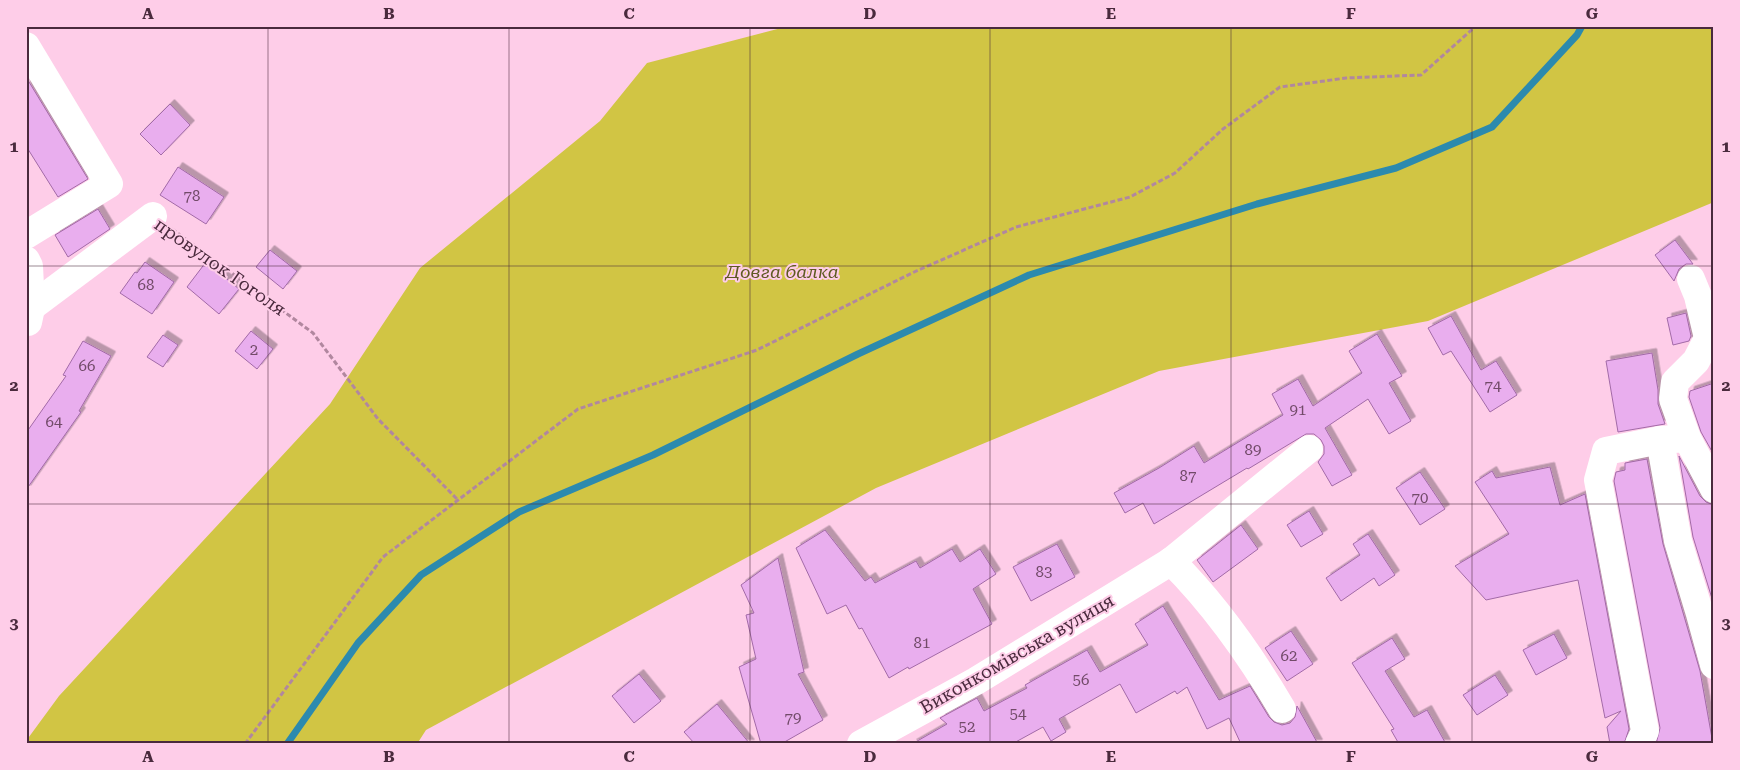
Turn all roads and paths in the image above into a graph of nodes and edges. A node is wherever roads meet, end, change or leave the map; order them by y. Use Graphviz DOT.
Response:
graph roads {
  1 [pos="1476,26"];
  2 [pos="26,46"];
  3 [pos="153,216"];
  4 [pos="26,235"];
  5 [pos="26,260"];
  6 [pos="1691,279"];
  7 [pos="28,316"];
  8 [pos="1673,439"];
  9 [pos="1309,449"];
  10 [pos="1714,490"];
  11 [pos="458,500"];
  12 [pos="1171,561"];
  13 [pos="1714,665"];
  14 [pos="1282,709"];
  15 [pos="245,744"];
  16 [pos="861,744"];
  17 [pos="1639,744"];
  1 -- 11 [label="path"];
  2 -- 4 [label="street"];
  3 -- 7 [label="street, провулок Гоголя"];
  3 -- 11 [label="path, провулок Гоголя"];
  5 -- 7 [label="street"];
  6 -- 8 [label="street"];
  8 -- 10 [label="street"];
  8 -- 13 [label="street"];
  8 -- 17 [label="street"];
  9 -- 12 [label="street, Виконкомівська вулиця"];
  11 -- 15 [label="path"];
  12 -- 14 [label="street"];
  12 -- 16 [label="street, Виконкомівська вулиця"];
}
